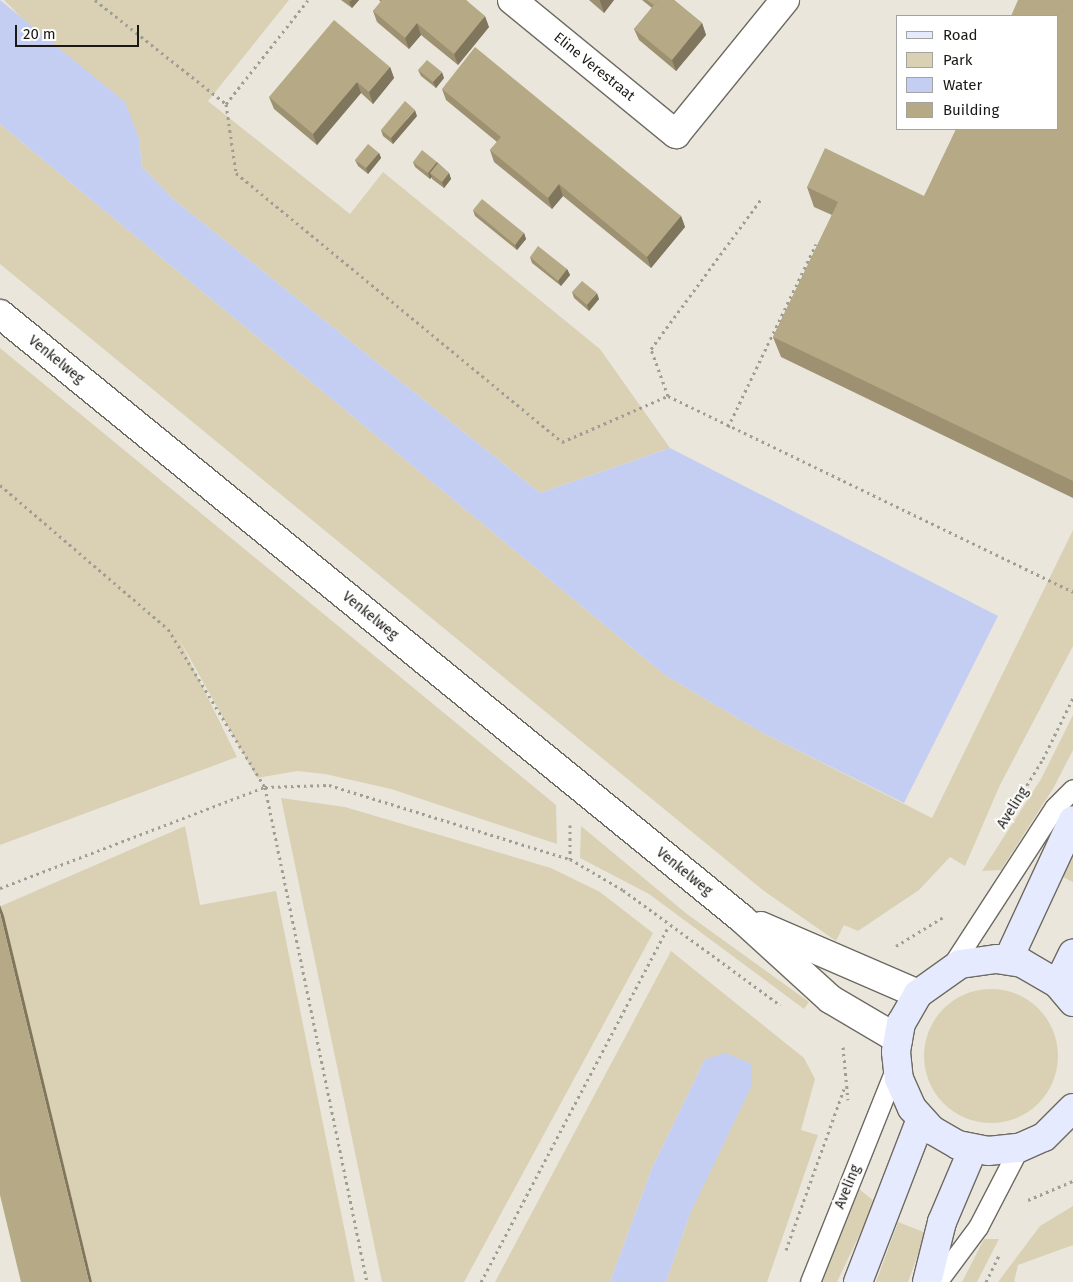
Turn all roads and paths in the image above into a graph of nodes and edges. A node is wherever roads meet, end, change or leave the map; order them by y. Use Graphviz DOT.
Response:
graph roads {
  1 [pos="94,0"];
  2 [pos="308,0"];
  3 [pos="512,0"];
  4 [pos="785,0"];
  5 [pos="226,104"];
  6 [pos="761,199"];
  7 [pos="816,244"];
  8 [pos="0,314"];
  9 [pos="668,396"];
  10 [pos="728,427"];
  11 [pos="0,485"];
  12 [pos="1073,592"];
  13 [pos="1073,698"];
  14 [pos="265,787"];
  15 [pos="1073,789"];
  16 [pos="1073,820"];
  17 [pos="999,831"];
  18 [pos="0,888"];
  19 [pos="952,908"];
  20 [pos="948,915"];
  21 [pos="740,917"];
  22 [pos="668,925"];
  23 [pos="1073,953"];
  24 [pos="1008,960"];
  25 [pos="949,970"];
  26 [pos="1065,993"];
  27 [pos="918,994"];
  28 [pos="788,1011"];
  29 [pos="835,1046"];
  30 [pos="897,1052"];
  31 [pos="1070,1117"];
  32 [pos="921,1119"];
  33 [pos="1019,1148"];
  34 [pos="973,1149"];
  35 [pos="1073,1181"];
  36 [pos="1025,1201"];
  37 [pos="785,1254"];
  38 [pos="367,1282"];
  39 [pos="481,1282"];
  40 [pos="810,1282"];
  41 [pos="858,1282"];
  42 [pos="928,1282"];
  43 [pos="938,1282"];
  1 -- 5 [label="path"];
  2 -- 5 [label="path"];
  3 -- 4 [label="street, Eline Verestraat"];
  5 -- 9 [label="path"];
  6 -- 9 [label="path"];
  7 -- 10 [label="path"];
  8 -- 21 [label="street, Venkelweg"];
  9 -- 10 [label="path"];
  10 -- 12 [label="path"];
  11 -- 14 [label="path"];
  13 -- 17 [label="path, Aveling"];
  14 -- 18 [label="path"];
  14 -- 22 [label="path"];
  14 -- 38 [label="path"];
  15 -- 25 [label="lane"];
  16 -- 24 [label="main road"];
  19 -- 20 [label="path"];
  21 -- 27 [label="street, Venkelweg"];
  21 -- 30 [label="street, Venkelweg"];
  22 -- 28 [label="path"];
  22 -- 39 [label="path"];
  23 -- 26 [label="main road"];
  24 -- 25 [label="main road"];
  24 -- 26 [label="main road"];
  25 -- 27 [label="main road"];
  27 -- 30 [label="main road"];
  29 -- 37 [label="path"];
  30 -- 32 [label="main road"];
  30 -- 40 [label="lane, Aveling"];
  31 -- 33 [label="main road"];
  32 -- 34 [label="main road"];
  32 -- 41 [label="main road"];
  33 -- 34 [label="main road"];
  33 -- 43 [label="lane"];
  34 -- 42 [label="main road"];
  35 -- 36 [label="path"];
}
